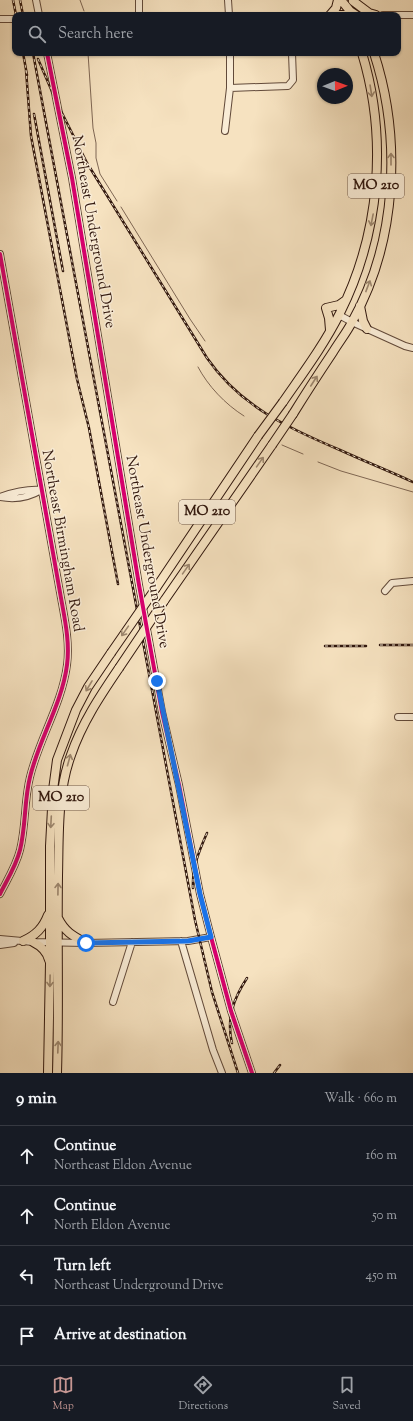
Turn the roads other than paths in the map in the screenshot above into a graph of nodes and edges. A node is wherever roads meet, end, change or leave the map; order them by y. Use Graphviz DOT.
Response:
graph roads {
  1 [pos="36,0"];
  2 [pos="139,0"];
  3 [pos="228,0"];
  4 [pos="340,0"];
  5 [pos="352,0"];
  6 [pos="38,12"];
  7 [pos="140,12"];
  8 [pos="229,12"];
  9 [pos="333,12"];
  10 [pos="345,12"];
  11 [pos="352,12"];
  12 [pos="357,12"];
  13 [pos="368,12"];
  14 [pos="401,15"];
  15 [pos="413,15"];
  16 [pos="0,19"];
  17 [pos="12,19"];
  18 [pos="48,56"];
  19 [pos="230,56"];
  20 [pos="292,56"];
  21 [pos="363,56"];
  22 [pos="375,56"];
  23 [pos="230,88"];
  24 [pos="225,131"];
  25 [pos="0,254"];
  26 [pos="346,300"];
  27 [pos="360,306"];
  28 [pos="339,315"];
  29 [pos="352,322"];
  30 [pos="368,329"];
  31 [pos="330,330"];
  32 [pos="413,348"];
  33 [pos="42,490"];
  34 [pos="0,497"];
  35 [pos="413,581"];
  36 [pos="385,591"];
  37 [pos="413,716"];
  38 [pos="398,717"];
  39 [pos="0,894"];
  40 [pos="50,910"];
  41 [pos="57,917"];
  42 [pos="211,937"];
  43 [pos="0,939"];
  44 [pos="23,941"];
  45 [pos="181,941"];
  46 [pos="33,942"];
  47 [pos="54,942"];
  48 [pos="132,942"];
  49 [pos="86,943"];
  50 [pos="0,945"];
  51 [pos="50,963"];
  52 [pos="113,1002"];
  53 [pos="48,1073"];
  54 [pos="57,1073"];
  55 [pos="222,1073"];
  56 [pos="252,1073"];
  1 -- 6 [label="street"];
  2 -- 7 [label="street"];
  3 -- 8 [label="street"];
  4 -- 9 [label="highway"];
  4 -- 10 [label="highway"];
  4 -- 11 [label="highway"];
  5 -- 12 [label="highway"];
  5 -- 13 [label="highway"];
  14 -- 15 [label="street"];
  16 -- 17 [label="street"];
  18 -- 42 [label="street, Northeast Underground Drive"];
  19 -- 23 [label="street"];
  20 -- 23 [label="street"];
  21 -- 26 [label="highway, MO 210, one-way"];
  27 -- 22 [label="highway, MO 210, one-way"];
  23 -- 24 [label="street"];
  25 -- 33 [label="street, Northeast Birmingham Road"];
  26 -- 28 [label="highway, MO 210"];
  26 -- 31 [label="highway"];
  27 -- 29 [label="highway, MO 210"];
  27 -- 30 [label="highway"];
  28 -- 29 [label="street"];
  28 -- 31 [label="highway, MO 210"];
  29 -- 30 [label="street"];
  41 -- 29 [label="highway, MO 210, one-way, bridge"];
  30 -- 32 [label="street"];
  31 -- 40 [label="highway, MO 210, one-way, bridge"];
  33 -- 34 [label="street"];
  33 -- 39 [label="street, Northeast Birmingham Road"];
  35 -- 36 [label="street"];
  37 -- 38 [label="street"];
  40 -- 44 [label="highway"];
  40 -- 47 [label="highway, MO 210"];
  41 -- 47 [label="highway, MO 210"];
  41 -- 49 [label="highway"];
  42 -- 45 [label="street"];
  42 -- 56 [label="street, Northeast Underground Drive"];
  43 -- 44 [label="street"];
  44 -- 46 [label="street"];
  44 -- 50 [label="street"];
  45 -- 48 [label="street"];
  45 -- 55 [label="street"];
  46 -- 47 [label="street"];
  46 -- 51 [label="highway"];
  47 -- 49 [label="street"];
  47 -- 51 [label="highway, MO 210"];
  54 -- 47 [label="highway, MO 210, one-way"];
  48 -- 49 [label="street"];
  48 -- 52 [label="street"];
  51 -- 53 [label="highway, MO 210, one-way"];
}
